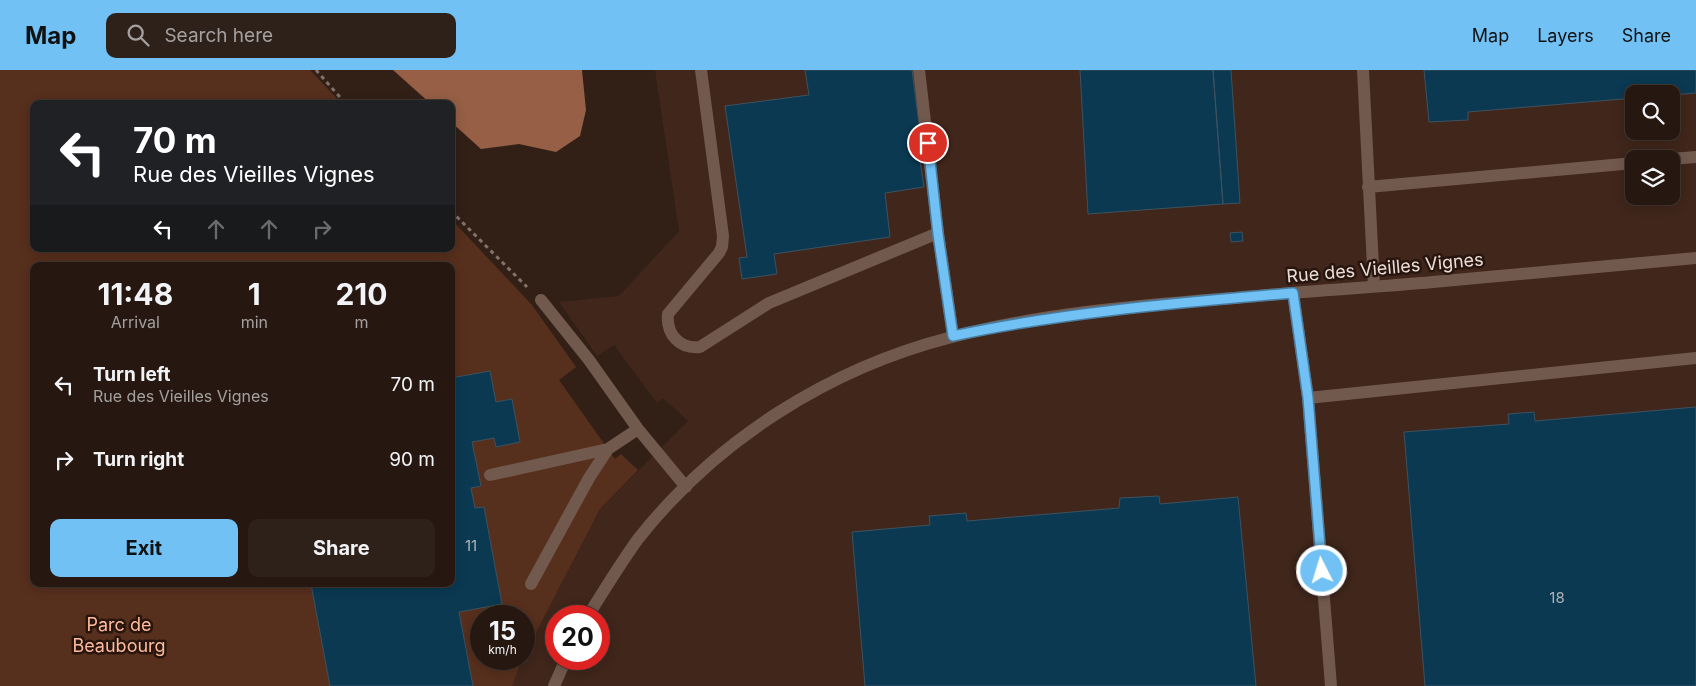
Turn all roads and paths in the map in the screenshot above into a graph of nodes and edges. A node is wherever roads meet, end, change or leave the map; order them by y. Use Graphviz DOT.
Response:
graph roads {
  1 [pos="316,70"];
  2 [pos="701,70"];
  3 [pos="919,70"];
  4 [pos="1363,70"];
  5 [pos="342,100"];
  6 [pos="1696,157"];
  7 [pos="1680,159"];
  8 [pos="1625,164"];
  9 [pos="1368,187"];
  10 [pos="455,215"];
  11 [pos="938,234"];
  12 [pos="1696,258"];
  13 [pos="1374,286"];
  14 [pos="1293,293"];
  15 [pos="540,300"];
  16 [pos="953,336"];
  17 [pos="1696,358"];
  18 [pos="1308,398"];
  19 [pos="638,429"];
  20 [pos="608,449"];
  21 [pos="490,475"];
  22 [pos="686,487"];
  23 [pos="531,584"];
  24 [pos="594,605"];
  25 [pos="561,670"];
  26 [pos="554,686"];
  27 [pos="1331,686"];
  1 -- 5 [label="path"];
  2 -- 11 [label="street"];
  3 -- 11 [label="street"];
  4 -- 9 [label="street"];
  6 -- 7 [label="street"];
  8 -- 9 [label="street"];
  9 -- 13 [label="street"];
  10 -- 15 [label="path"];
  11 -- 16 [label="street"];
  12 -- 13 [label="street, Rue des Vieilles Vignes"];
  13 -- 14 [label="street, Rue des Vieilles Vignes"];
  14 -- 16 [label="street, Rue des Vieilles Vignes"];
  14 -- 18 [label="street"];
  15 -- 19 [label="street"];
  16 -- 22 [label="street, Rue des Vieilles Vignes"];
  17 -- 18 [label="street"];
  18 -- 27 [label="street"];
  19 -- 20 [label="street"];
  19 -- 22 [label="street"];
  20 -- 21 [label="street"];
  20 -- 23 [label="street"];
  22 -- 24 [label="street, Rue des Vieilles Vignes"];
  25 -- 26 [label="street"];
}
